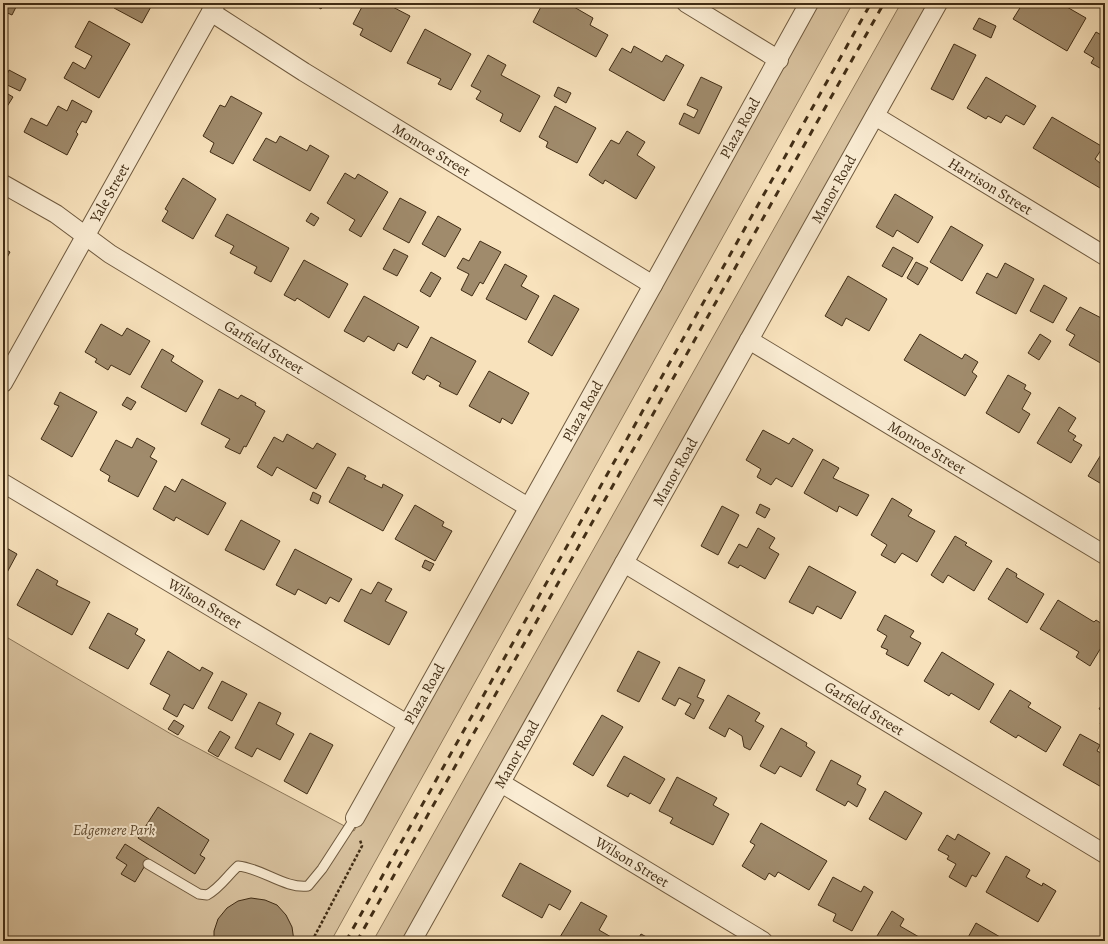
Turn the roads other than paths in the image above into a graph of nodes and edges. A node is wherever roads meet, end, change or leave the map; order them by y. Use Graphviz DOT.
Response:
graph roads {
  1 [pos="686,3"];
  2 [pos="809,3"];
  3 [pos="938,3"];
  4 [pos="213,8"];
  5 [pos="778,60"];
  6 [pos="875,116"];
  7 [pos="3,184"];
  8 [pos="86,236"];
  9 [pos="1105,256"];
  10 [pos="653,285"];
  11 [pos="749,340"];
  12 [pos="3,383"];
  13 [pos="3,483"];
  14 [pos="528,507"];
  15 [pos="1105,555"];
  16 [pos="624,563"];
  17 [pos="406,724"];
  18 [pos="502,783"];
  19 [pos="355,818"];
  20 [pos="1105,854"];
  21 [pos="148,864"];
  22 [pos="412,941"];
  23 [pos="763,941"];
  1 -- 5 [label="street"];
  2 -- 5 [label="street, Plaza Road"];
  3 -- 6 [label="street, Manor Road"];
  4 -- 8 [label="street, Yale Street"];
  4 -- 10 [label="street, Monroe Street"];
  5 -- 10 [label="street, Plaza Road"];
  6 -- 9 [label="street, Harrison Street"];
  6 -- 11 [label="street, Manor Road"];
  7 -- 8 [label="street, Garfield Street"];
  8 -- 12 [label="street, Yale Street"];
  8 -- 14 [label="street, Garfield Street"];
  10 -- 14 [label="street, Plaza Road"];
  11 -- 15 [label="street, Monroe Street"];
  11 -- 16 [label="street, Manor Road"];
  13 -- 17 [label="street, Wilson Street"];
  14 -- 17 [label="street, Plaza Road"];
  16 -- 18 [label="street, Manor Road"];
  16 -- 20 [label="street, Garfield Street"];
  17 -- 19 [label="street, Plaza Road"];
  18 -- 22 [label="street, Manor Road"];
  18 -- 23 [label="street, Wilson Street"];
  19 -- 21 [label="lane"];
}
